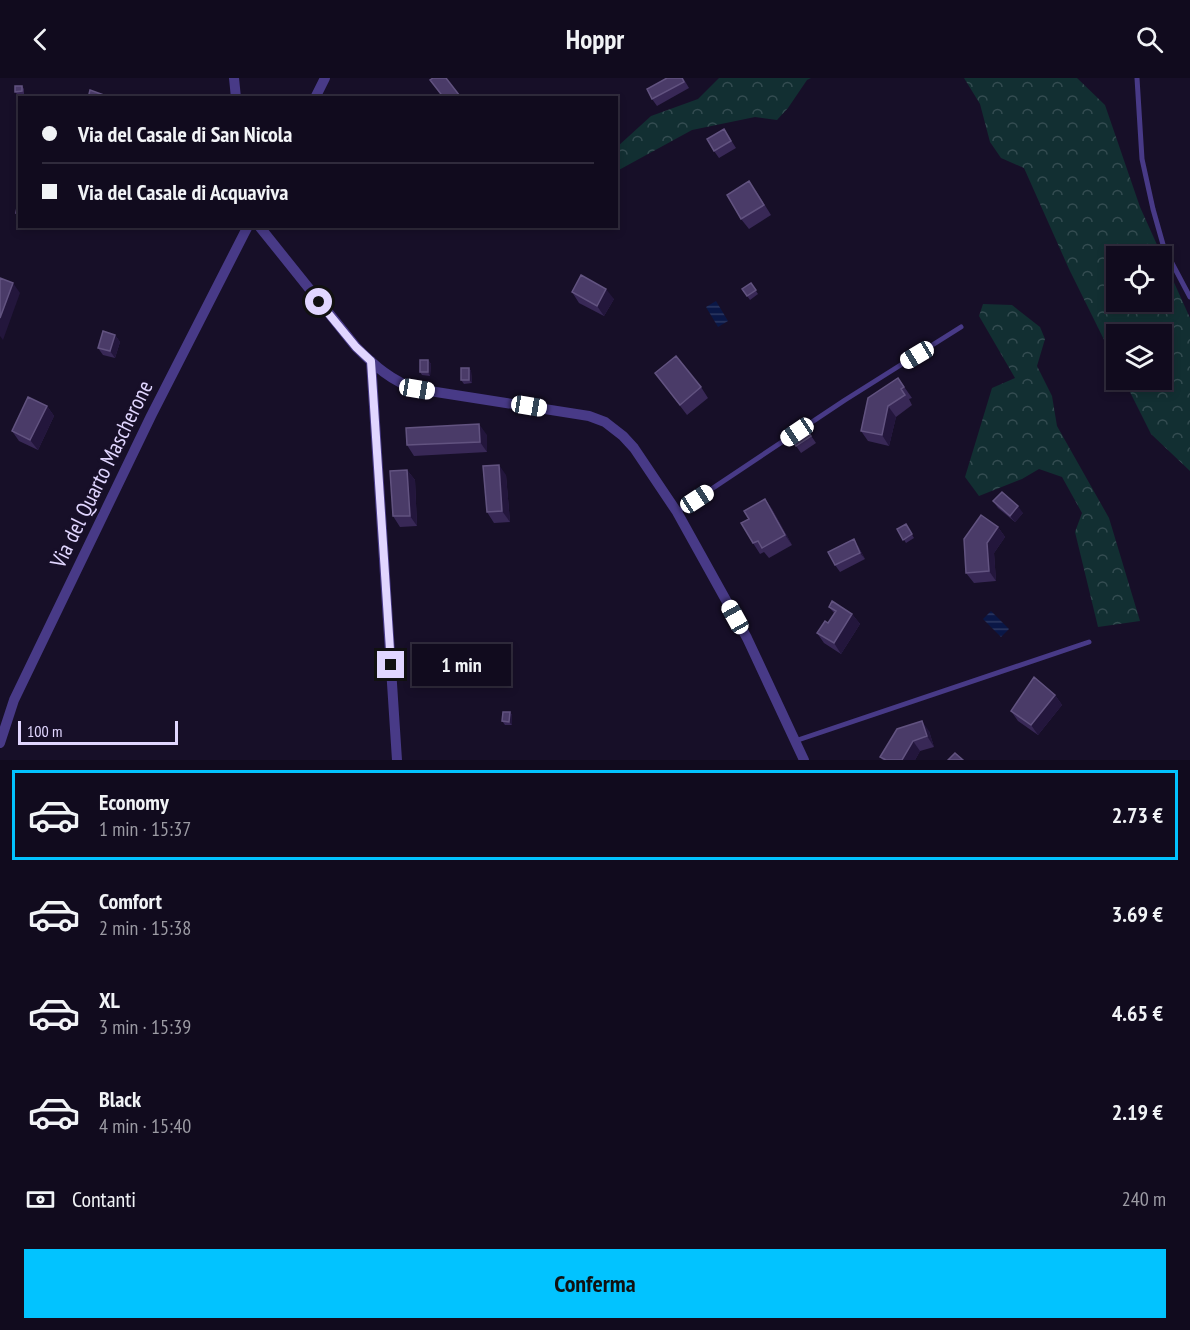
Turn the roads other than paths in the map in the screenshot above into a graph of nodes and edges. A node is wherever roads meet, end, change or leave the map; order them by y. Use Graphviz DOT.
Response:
graph roads {
  1 [pos="234,78"];
  2 [pos="326,78"];
  3 [pos="1137,78"];
  4 [pos="236,96"];
  5 [pos="316,96"];
  6 [pos="247,228"];
  7 [pos="261,228"];
  8 [pos="1190,297"];
  9 [pos="961,327"];
  10 [pos="371,361"];
  11 [pos="677,512"];
  12 [pos="1089,642"];
  13 [pos="795,741"];
  14 [pos="0,743"];
  15 [pos="397,760"];
  16 [pos="804,760"];
  1 -- 4 [label="street"];
  2 -- 5 [label="street"];
  3 -- 8 [label="lane"];
  6 -- 14 [label="street, Via del Quarto Mascherone"];
  7 -- 10 [label="street"];
  9 -- 11 [label="lane"];
  10 -- 11 [label="street"];
  10 -- 15 [label="street"];
  11 -- 13 [label="street"];
  12 -- 13 [label="lane"];
  13 -- 16 [label="street"];
}
